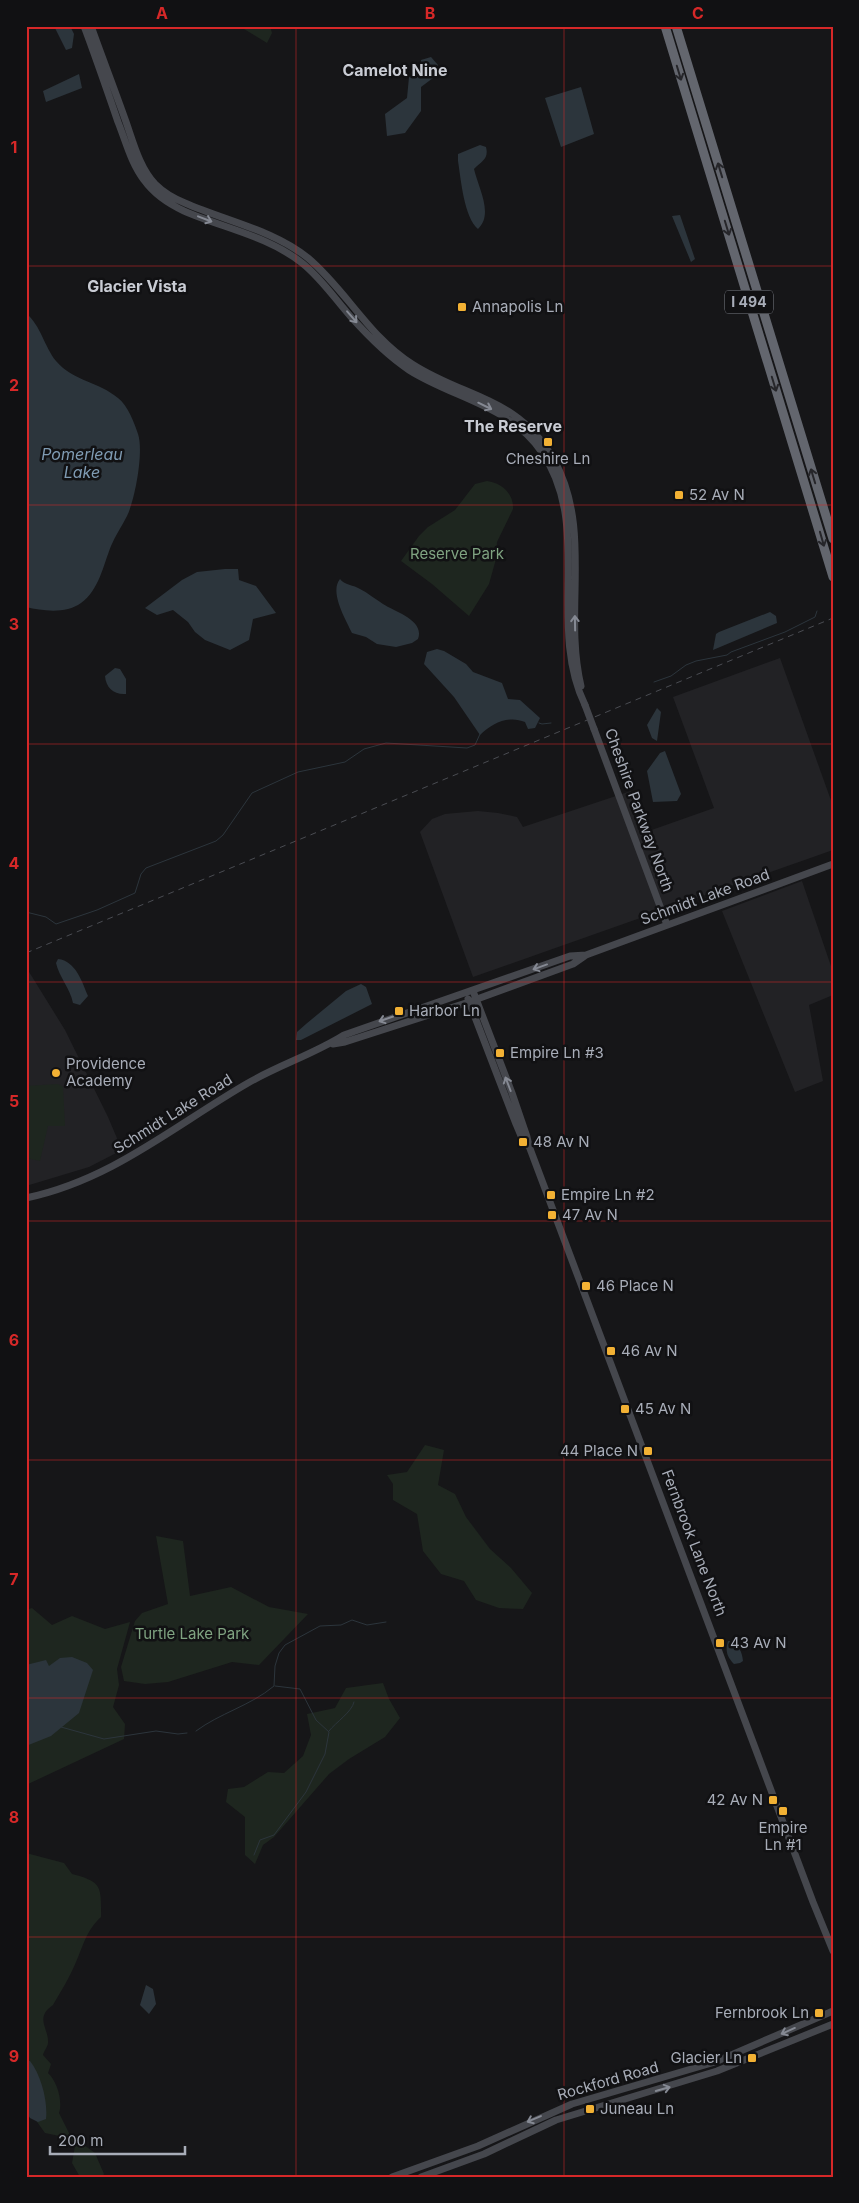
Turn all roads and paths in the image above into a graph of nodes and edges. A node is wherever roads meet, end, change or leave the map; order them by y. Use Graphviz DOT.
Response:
graph roads {
  1 [pos="84,26"];
  2 [pos="91,26"];
  3 [pos="665,26"];
  4 [pos="676,26"];
  5 [pos="833,539"];
  6 [pos="833,577"];
  7 [pos="585,705"];
  8 [pos="833,864"];
  9 [pos="667,925"];
  10 [pos="586,955"];
  11 [pos="470,992"];
  12 [pos="473,1001"];
  13 [pos="330,1044"];
  14 [pos="26,1198"];
  15 [pos="833,1950"];
  16 [pos="833,2011"];
  17 [pos="833,2024"];
  18 [pos="392,2177"];
  19 [pos="421,2177"];
  1 -- 7 [label="street, Cheshire Parkway North, one-way"];
  7 -- 2 [label="street, Cheshire Parkway North, one-way"];
  3 -- 6 [label="highway, I 494, one-way"];
  5 -- 4 [label="highway, I 494, one-way"];
  7 -- 9 [label="street, Cheshire Parkway North, bridge"];
  8 -- 9 [label="street, Schmidt Lake Road"];
  9 -- 10 [label="street, Schmidt Lake Road"];
  10 -- 11 [label="street, Schmidt Lake Road, one-way"];
  10 -- 12 [label="street, Schmidt Lake Road"];
  11 -- 12 [label="street, Fernbrook Lane North"];
  11 -- 13 [label="street, Schmidt Lake Road, one-way"];
  12 -- 13 [label="street, Schmidt Lake Road"];
  12 -- 15 [label="street, Fernbrook Lane North"];
  13 -- 14 [label="street, Schmidt Lake Road"];
  16 -- 18 [label="street, Rockford Road, one-way"];
  19 -- 17 [label="street, Rockford Road, one-way"];
}
